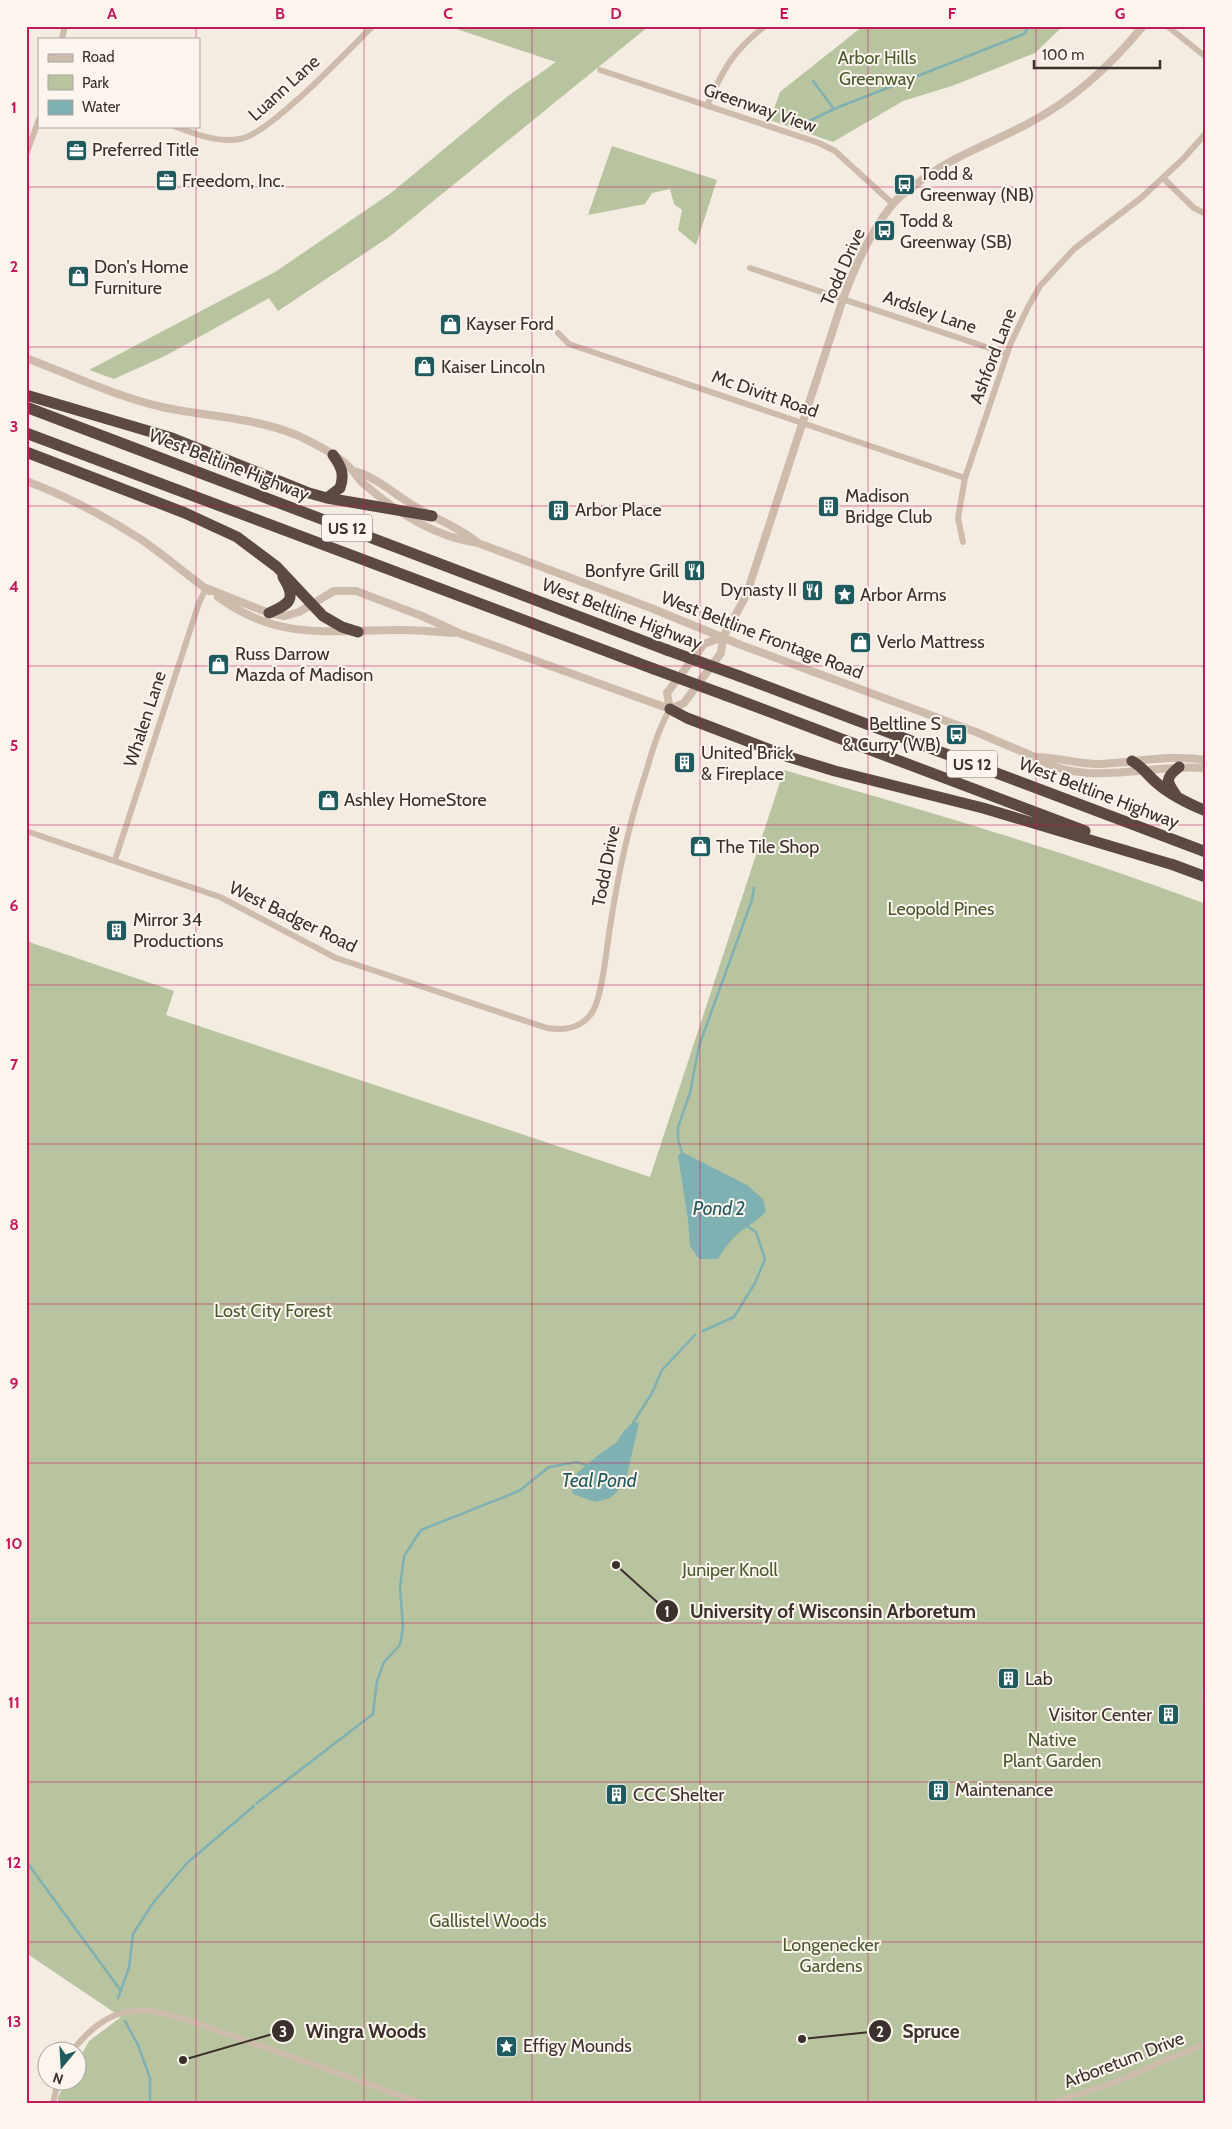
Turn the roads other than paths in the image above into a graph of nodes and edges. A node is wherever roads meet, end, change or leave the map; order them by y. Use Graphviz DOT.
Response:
graph roads {
  1 [pos="373,26"];
  2 [pos="765,26"];
  3 [pos="1143,26"];
  4 [pos="1167,26"];
  5 [pos="1206,57"];
  6 [pos="600,70"];
  7 [pos="707,106"];
  8 [pos="38,122"];
  9 [pos="180,128"];
  10 [pos="1206,133"];
  11 [pos="26,155"];
  12 [pos="1163,178"];
  13 [pos="893,204"];
  14 [pos="1206,214"];
  15 [pos="750,268"];
  16 [pos="843,299"];
  17 [pos="558,333"];
  18 [pos="1007,354"];
  19 [pos="26,358"];
  20 [pos="26,395"];
  21 [pos="26,407"];
  22 [pos="803,423"];
  23 [pos="26,433"];
  24 [pos="26,452"];
  25 [pos="333,456"];
  26 [pos="353,471"];
  27 [pos="966,478"];
  28 [pos="26,481"];
  29 [pos="327,498"];
  30 [pos="393,508"];
  31 [pos="432,516"];
  32 [pos="963,542"];
  33 [pos="478,543"];
  34 [pos="277,567"];
  35 [pos="206,588"];
  36 [pos="313,604"];
  37 [pos="268,614"];
  38 [pos="358,632"];
  39 [pos="459,633"];
  40 [pos="723,638"];
  41 [pos="670,709"];
  42 [pos="1035,757"];
  43 [pos="1206,760"];
  44 [pos="1132,761"];
  45 [pos="1179,767"];
  46 [pos="1206,768"];
  47 [pos="1145,769"];
  48 [pos="1178,798"];
  49 [pos="1206,811"];
  50 [pos="26,831"];
  51 [pos="1206,852"];
  52 [pos="115,860"];
  53 [pos="1177,866"];
  54 [pos="1206,877"];
  55 [pos="576,1026"];
  56 [pos="1206,1687"];
  57 [pos="1206,1707"];
  58 [pos="79,2042"];
  59 [pos="1206,2043"];
  60 [pos="422,2103"];
  61 [pos="1052,2103"];
  1 -- 9 [label="street, Luann Lane"];
  2 -- 7 [label="street"];
  3 -- 13 [label="street, Todd Drive"];
  4 -- 5 [label="street"];
  6 -- 7 [label="street, Greenway View"];
  7 -- 13 [label="street, Greenway View"];
  8 -- 11 [label="street"];
  10 -- 12 [label="street, Ashford Lane"];
  12 -- 14 [label="street"];
  12 -- 18 [label="street, Ashford Lane"];
  13 -- 16 [label="street, Todd Drive"];
  15 -- 16 [label="street, Ardsley Lane"];
  16 -- 18 [label="street, Ardsley Lane"];
  16 -- 22 [label="street, Todd Drive"];
  17 -- 22 [label="street, Mc Divitt Road"];
  18 -- 27 [label="street, Ashford Lane"];
  19 -- 25 [label="street, West Beltline Frontage Road"];
  20 -- 29 [label="highway"];
  21 -- 51 [label="highway, West Beltline Highway / US 12, bridge"];
  22 -- 27 [label="street, Mc Divitt Road"];
  22 -- 40 [label="street, Todd Drive"];
  23 -- 53 [label="highway, US 12, bridge"];
  24 -- 34 [label="highway"];
  25 -- 26 [label="street, West Beltline Frontage Road"];
  25 -- 29 [label="highway"];
  26 -- 30 [label="street, West Beltline Frontage Road"];
  26 -- 31 [label="street, West Beltline Frontage Road"];
  27 -- 32 [label="street, Ashford Lane"];
  28 -- 35 [label="street"];
  29 -- 30 [label="highway"];
  30 -- 31 [label="highway"];
  30 -- 33 [label="street, West Beltline Frontage Road"];
  31 -- 33 [label="street, West Beltline Frontage Road"];
  33 -- 40 [label="street, West Beltline Frontage Road"];
  34 -- 36 [label="highway"];
  34 -- 37 [label="highway"];
  35 -- 37 [label="street"];
  35 -- 38 [label="street"];
  35 -- 52 [label="street, Whalen Lane"];
  36 -- 37 [label="street"];
  36 -- 38 [label="highway"];
  36 -- 39 [label="street"];
  38 -- 39 [label="street"];
  39 -- 41 [label="street"];
  40 -- 41 [label="street, Todd Drive"];
  40 -- 41 [label="street, Todd Drive"];
  40 -- 42 [label="street, West Beltline Frontage Road"];
  41 -- 53 [label="highway"];
  41 -- 55 [label="street, Todd Drive"];
  42 -- 44 [label="street, West Beltline Frontage Road"];
  42 -- 47 [label="street, West Beltline Frontage Road"];
  43 -- 44 [label="street, West Beltline Frontage Road"];
  44 -- 47 [label="highway"];
  45 -- 46 [label="street, West Beltline Frontage Road"];
  45 -- 47 [label="street, West Beltline Frontage Road"];
  45 -- 48 [label="highway"];
  47 -- 48 [label="highway"];
  48 -- 49 [label="highway"];
  50 -- 52 [label="street, West Badger Road"];
  52 -- 55 [label="street, West Badger Road"];
  53 -- 54 [label="highway, US 12"];
  56 -- 57 [label="street"];
  58 -- 60 [label="street"];
  59 -- 61 [label="street, Arboretum Drive"];
}
